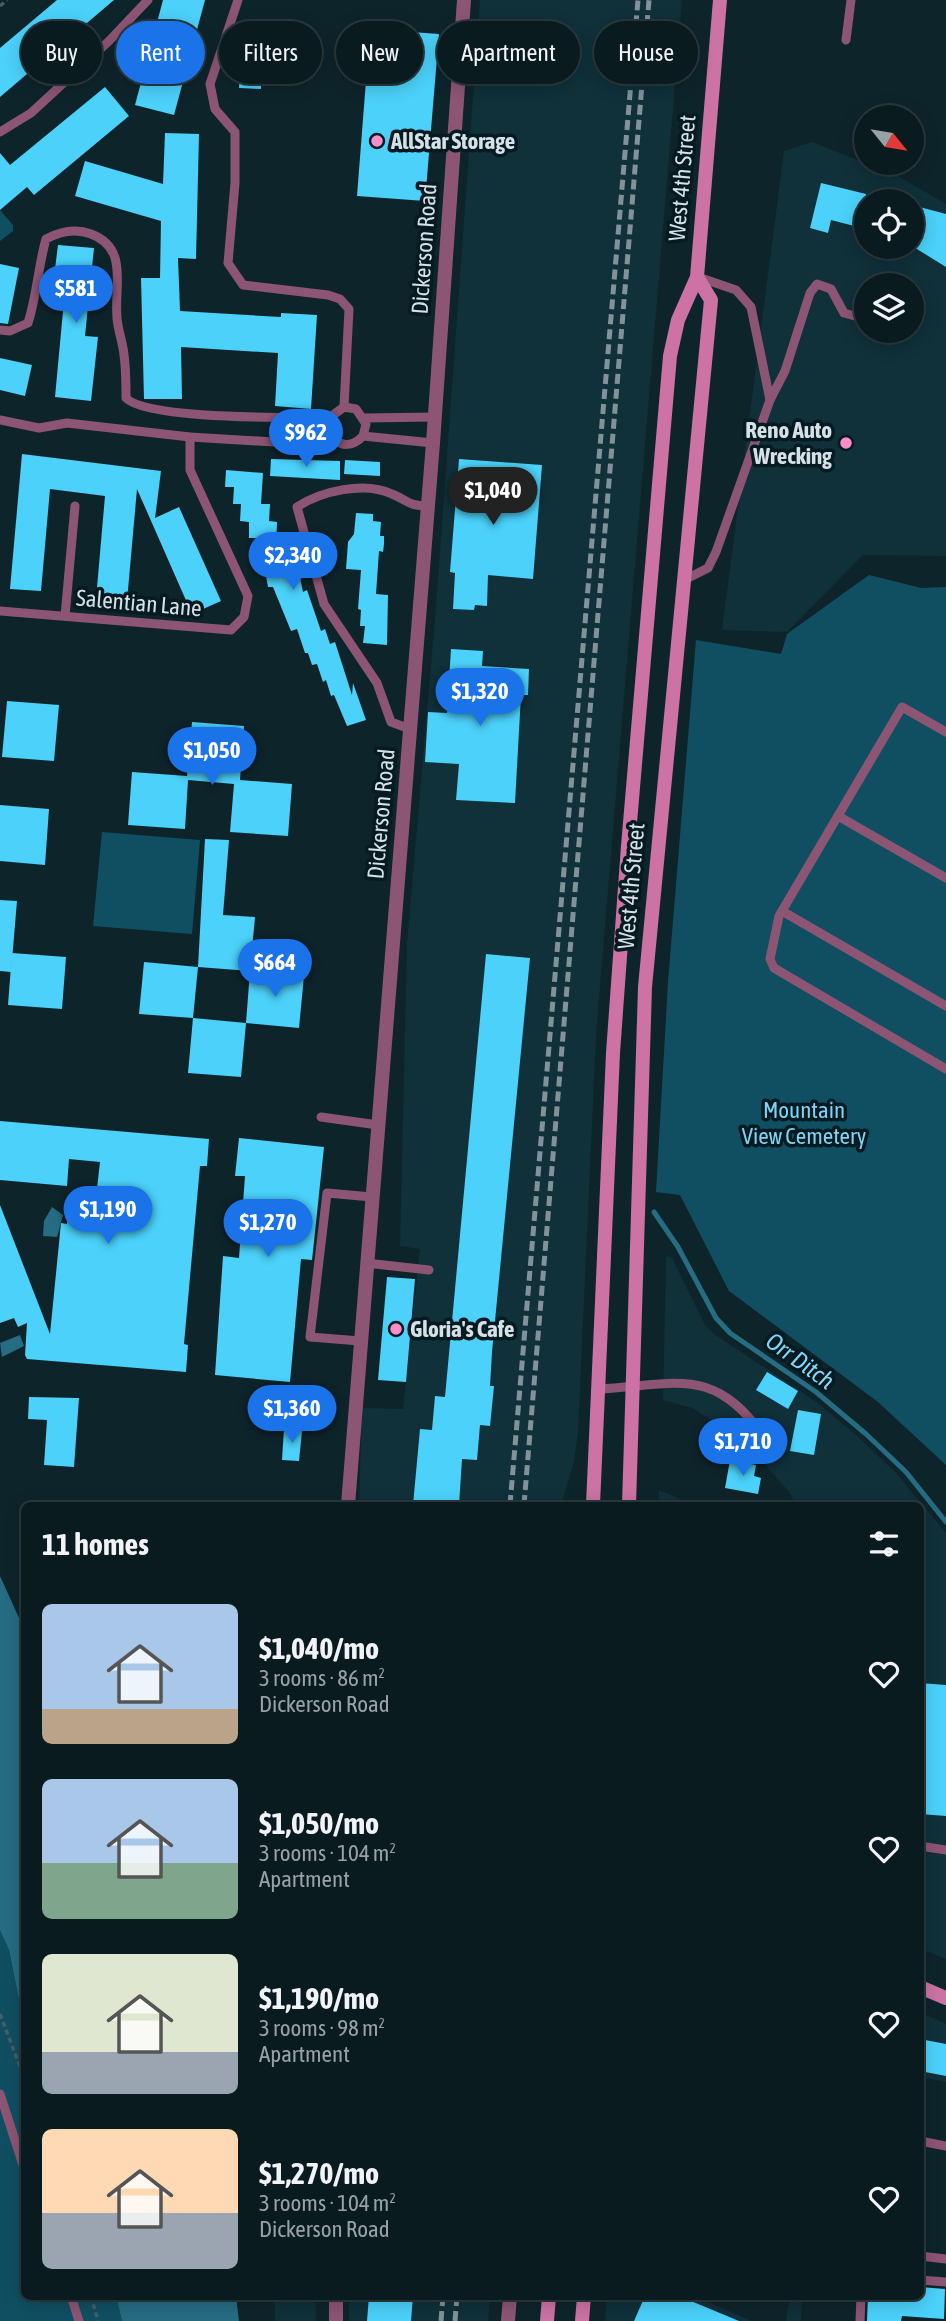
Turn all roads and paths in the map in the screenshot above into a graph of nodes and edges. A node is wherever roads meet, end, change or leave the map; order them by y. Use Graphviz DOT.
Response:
graph roads {
  1 [pos="7,0"];
  2 [pos="148,0"];
  3 [pos="238,0"];
  4 [pos="464,0"];
  5 [pos="720,0"];
  6 [pos="851,0"];
  7 [pos="0,6"];
  8 [pos="846,40"];
  9 [pos="0,132"];
  10 [pos="697,277"];
  11 [pos="854,315"];
  12 [pos="0,330"];
  13 [pos="770,400"];
  14 [pos="344,407"];
  15 [pos="435,417"];
  16 [pos="329,418"];
  17 [pos="364,418"];
  18 [pos="0,420"];
  19 [pos="363,436"];
  20 [pos="331,437"];
  21 [pos="190,438"];
  22 [pos="433,443"];
  23 [pos="75,506"];
  24 [pos="428,506"];
  25 [pos="682,581"];
  26 [pos="0,611"];
  27 [pos="65,617"];
  28 [pos="410,729"];
  29 [pos="946,732"];
  30 [pos="838,816"];
  31 [pos="946,878"];
  32 [pos="782,911"];
  33 [pos="946,1006"];
  34 [pos="946,1069"];
  35 [pos="321,1117"];
  36 [pos="378,1125"];
  37 [pos="372,1197"];
  38 [pos="366,1263"];
  39 [pos="429,1270"];
  40 [pos="360,1341"];
  41 [pos="632,1387"];
  42 [pos="598,1389"];
  43 [pos="766,1440"];
  44 [pos="348,1502"];
  45 [pos="593,1502"];
  46 [pos="629,1502"];
  47 [pos="924,1847"];
  48 [pos="946,1850"];
  49 [pos="924,1989"];
  50 [pos="946,1998"];
  51 [pos="0,2014"];
  52 [pos="21,2069"];
  53 [pos="0,2094"];
  54 [pos="924,2142"];
  55 [pos="946,2146"];
  56 [pos="21,2159"];
  57 [pos="924,2256"];
  58 [pos="946,2259"];
  59 [pos="924,2280"];
  60 [pos="946,2282"];
  61 [pos="72,2300"];
  62 [pos="93,2300"];
  63 [pos="336,2300"];
  64 [pos="510,2300"];
  65 [pos="549,2300"];
  66 [pos="584,2300"];
  67 [pos="861,2300"];
  68 [pos="79,2321"];
  69 [pos="99,2321"];
  70 [pos="336,2321"];
  71 [pos="508,2321"];
  72 [pos="547,2321"];
  73 [pos="582,2321"];
  74 [pos="860,2321"];
  1 -- 7 [label="path"];
  2 -- 9 [label="lane"];
  3 -- 14 [label="lane"];
  4 -- 15 [label="street, Dickerson Road"];
  5 -- 10 [label="main road, West 4th Street"];
  6 -- 8 [label="lane"];
  10 -- 13 [label="lane"];
  10 -- 25 [label="main road, West 4th Street"];
  10 -- 42 [label="main road, West 4th Street"];
  11 -- 13 [label="lane"];
  12 -- 16 [label="lane"];
  13 -- 25 [label="lane"];
  14 -- 16 [label="lane"];
  14 -- 17 [label="lane"];
  15 -- 17 [label="lane"];
  15 -- 22 [label="street, Dickerson Road"];
  16 -- 20 [label="lane"];
  17 -- 19 [label="lane"];
  18 -- 21 [label="lane"];
  19 -- 20 [label="lane"];
  19 -- 22 [label="lane"];
  20 -- 21 [label="lane"];
  21 -- 27 [label="lane, Salentian Lane"];
  22 -- 24 [label="street, Dickerson Road"];
  23 -- 27 [label="lane"];
  24 -- 28 [label="street, Dickerson Road"];
  24 -- 28 [label="lane"];
  25 -- 41 [label="main road, West 4th Street"];
  26 -- 27 [label="lane, Salentian Lane"];
  28 -- 36 [label="street, Dickerson Road"];
  29 -- 30 [label="lane"];
  30 -- 31 [label="lane"];
  30 -- 32 [label="lane"];
  32 -- 33 [label="lane"];
  32 -- 34 [label="lane"];
  35 -- 36 [label="lane"];
  36 -- 37 [label="street, Dickerson Road"];
  37 -- 38 [label="street, Dickerson Road"];
  37 -- 40 [label="lane"];
  38 -- 39 [label="lane"];
  38 -- 40 [label="street, Dickerson Road"];
  40 -- 44 [label="street, Dickerson Road"];
  41 -- 42 [label="lane"];
  41 -- 43 [label="lane"];
  41 -- 46 [label="main road, West 4th Street"];
  42 -- 45 [label="main road, West 4th Street"];
  47 -- 48 [label="lane"];
  49 -- 50 [label="main road"];
  51 -- 52 [label="path"];
  53 -- 56 [label="lane"];
  54 -- 55 [label="lane"];
  57 -- 58 [label="lane"];
  59 -- 60 [label="lane"];
  61 -- 68 [label="lane"];
  62 -- 69 [label="path"];
  63 -- 70 [label="street"];
  64 -- 71 [label="street"];
  65 -- 72 [label="main road"];
  66 -- 73 [label="main road"];
  67 -- 74 [label="lane"];
}
